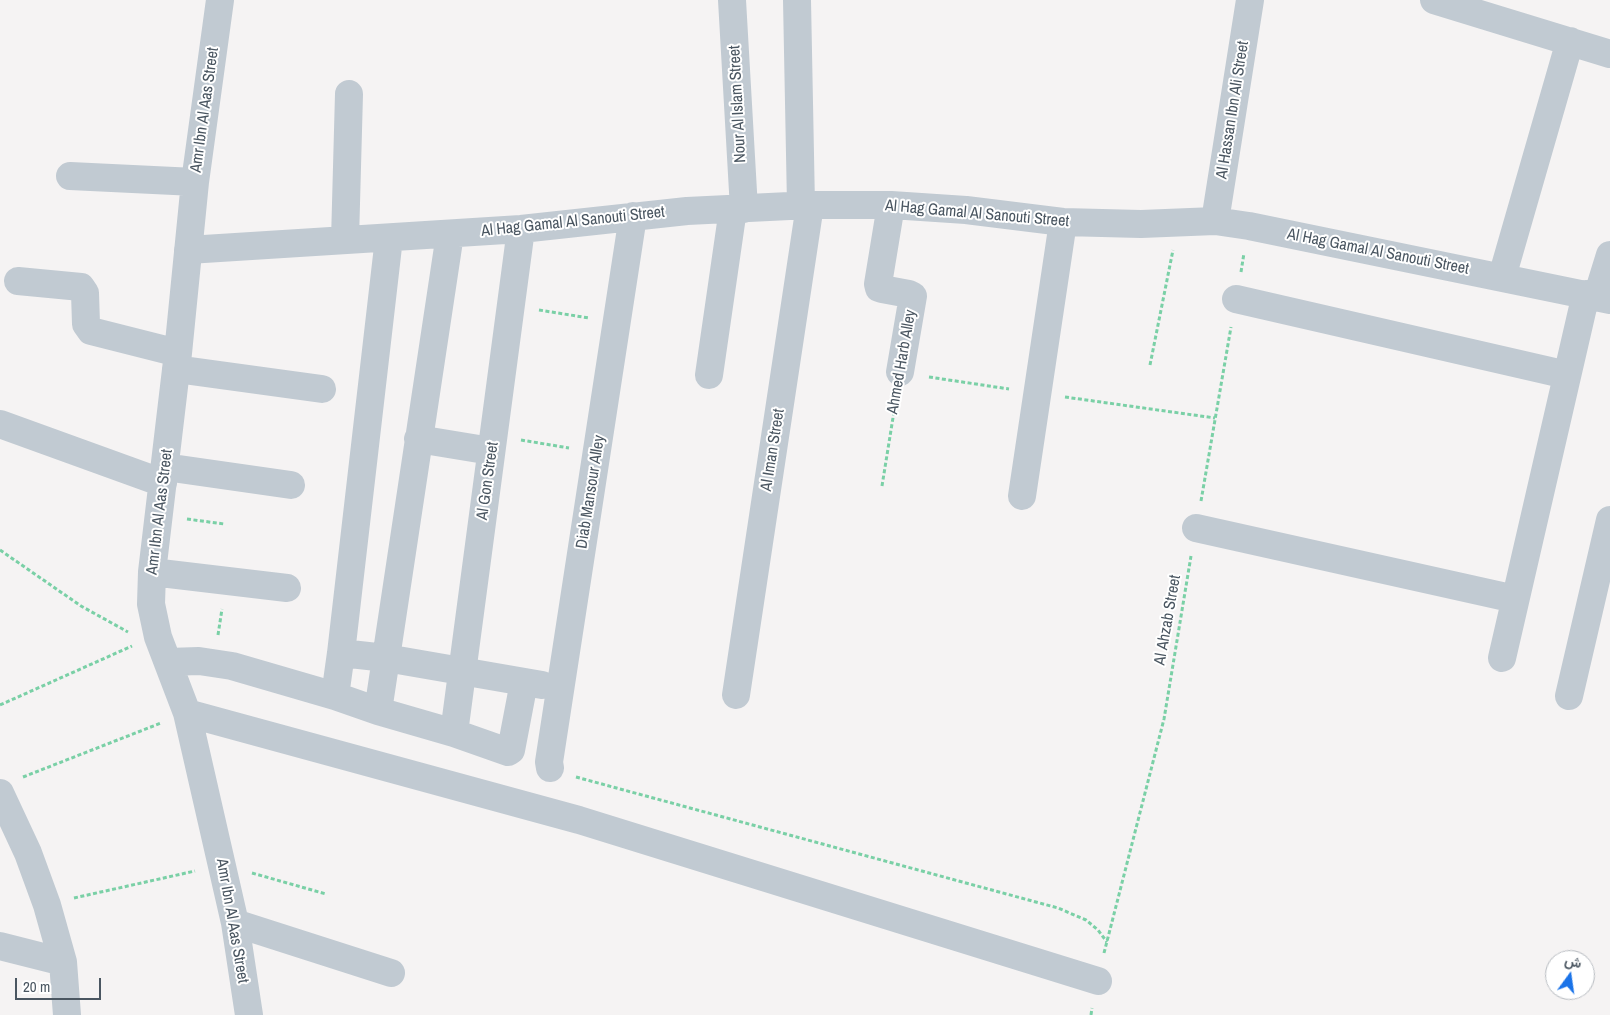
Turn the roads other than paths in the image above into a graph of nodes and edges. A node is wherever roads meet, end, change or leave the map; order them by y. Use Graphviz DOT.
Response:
graph roads {
  1 [pos="220,0"];
  2 [pos="732,0"];
  3 [pos="797,0"];
  4 [pos="1250,0"];
  5 [pos="1434,0"];
  6 [pos="1570,41"];
  7 [pos="1610,54"];
  8 [pos="349,94"];
  9 [pos="70,176"];
  10 [pos="195,182"];
  11 [pos="806,205"];
  12 [pos="892,205"];
  13 [pos="738,209"];
  14 [pos="633,216"];
  15 [pos="1215,221"];
  16 [pos="1063,222"];
  17 [pos="521,229"];
  18 [pos="450,234"];
  19 [pos="389,238"];
  20 [pos="345,240"];
  21 [pos="188,250"];
  22 [pos="1610,255"];
  23 [pos="1502,277"];
  24 [pos="18,281"];
  25 [pos="1598,297"];
  26 [pos="1236,299"];
  27 [pos="177,361"];
  28 [pos="900,372"];
  29 [pos="1567,375"];
  30 [pos="709,376"];
  31 [pos="322,389"];
  32 [pos="0,424"];
  33 [pos="418,439"];
  34 [pos="493,443"];
  35 [pos="164,475"];
  36 [pos="291,485"];
  37 [pos="1022,496"];
  38 [pos="1610,520"];
  39 [pos="1196,528"];
  40 [pos="152,572"];
  41 [pos="288,588"];
  42 [pos="1515,599"];
  43 [pos="342,653"];
  44 [pos="386,658"];
  45 [pos="1502,658"];
  46 [pos="168,662"];
  47 [pos="462,671"];
  48 [pos="524,682"];
  49 [pos="561,688"];
  50 [pos="736,694"];
  51 [pos="335,696"];
  52 [pos="1569,696"];
  53 [pos="378,711"];
  54 [pos="187,713"];
  55 [pos="454,733"];
  56 [pos="550,768"];
  57 [pos="7,798"];
  58 [pos="235,923"];
  59 [pos="0,946"];
  60 [pos="63,962"];
  61 [pos="391,973"];
  62 [pos="1098,981"];
  63 [pos="67,1015"];
  64 [pos="249,1015"];
  1 -- 10 [label="street, Amr Ibn Al Aas Street"];
  2 -- 13 [label="street, Nour Al Islam Street"];
  3 -- 11 [label="street, Al Iman Street"];
  4 -- 15 [label="street, Al Hassan Ibn Ali Street"];
  5 -- 6 [label="street"];
  6 -- 7 [label="street"];
  6 -- 23 [label="street"];
  8 -- 20 [label="street"];
  9 -- 10 [label="street"];
  10 -- 21 [label="street, Amr Ibn Al Aas Street"];
  11 -- 12 [label="street, Al Hag Gamal Al Sanouti Street"];
  11 -- 13 [label="street, Al Hag Gamal Al Sanouti Street"];
  11 -- 50 [label="street, Al Iman Street"];
  12 -- 16 [label="street, Al Hag Gamal Al Sanouti Street"];
  12 -- 28 [label="street, Ahmed Harb Alley"];
  13 -- 14 [label="street, Al Hag Gamal Al Sanouti Street"];
  13 -- 30 [label="street, Nour Al Islam Street"];
  14 -- 17 [label="street, Al Hag Gamal Al Sanouti Street"];
  14 -- 49 [label="street, Diab Mansour Alley"];
  15 -- 16 [label="street, Al Hag Gamal Al Sanouti Street"];
  15 -- 23 [label="street, Al Hag Gamal Al Sanouti Street"];
  16 -- 37 [label="street"];
  17 -- 18 [label="street, Al Hag Gamal Al Sanouti Street"];
  17 -- 34 [label="street, Al Gon Street"];
  18 -- 19 [label="street, Al Hag Gamal Al Sanouti Street"];
  18 -- 33 [label="street"];
  19 -- 20 [label="street, Al Hag Gamal Al Sanouti Street"];
  19 -- 43 [label="street"];
  20 -- 21 [label="street, Al Hag Gamal Al Sanouti Street"];
  21 -- 27 [label="street, Amr Ibn Al Aas Street"];
  22 -- 25 [label="street"];
  23 -- 25 [label="street, Al Hag Gamal Al Sanouti Street"];
  24 -- 27 [label="street"];
  25 -- 29 [label="street"];
  26 -- 29 [label="street"];
  27 -- 31 [label="street"];
  27 -- 35 [label="street, Amr Ibn Al Aas Street"];
  29 -- 42 [label="street"];
  32 -- 35 [label="street"];
  33 -- 34 [label="street"];
  33 -- 44 [label="street"];
  34 -- 47 [label="street, Al Gon Street"];
  35 -- 36 [label="street"];
  35 -- 40 [label="street, Amr Ibn Al Aas Street"];
  38 -- 52 [label="street"];
  39 -- 42 [label="street"];
  40 -- 41 [label="street"];
  40 -- 46 [label="street, Amr Ibn Al Aas Street"];
  42 -- 45 [label="street"];
  43 -- 44 [label="street"];
  43 -- 51 [label="street"];
  44 -- 47 [label="street"];
  44 -- 53 [label="street"];
  46 -- 51 [label="street"];
  46 -- 54 [label="street, Amr Ibn Al Aas Street"];
  47 -- 48 [label="street"];
  47 -- 55 [label="street, Al Gon Street"];
  48 -- 49 [label="street"];
  48 -- 55 [label="street"];
  49 -- 56 [label="street, Diab Mansour Alley"];
  51 -- 53 [label="street"];
  53 -- 55 [label="street"];
  54 -- 58 [label="street, Amr Ibn Al Aas Street"];
  54 -- 62 [label="street"];
  57 -- 60 [label="street"];
  58 -- 61 [label="street"];
  58 -- 64 [label="street, Amr Ibn Al Aas Street"];
  59 -- 60 [label="street"];
  60 -- 63 [label="street"];
}
